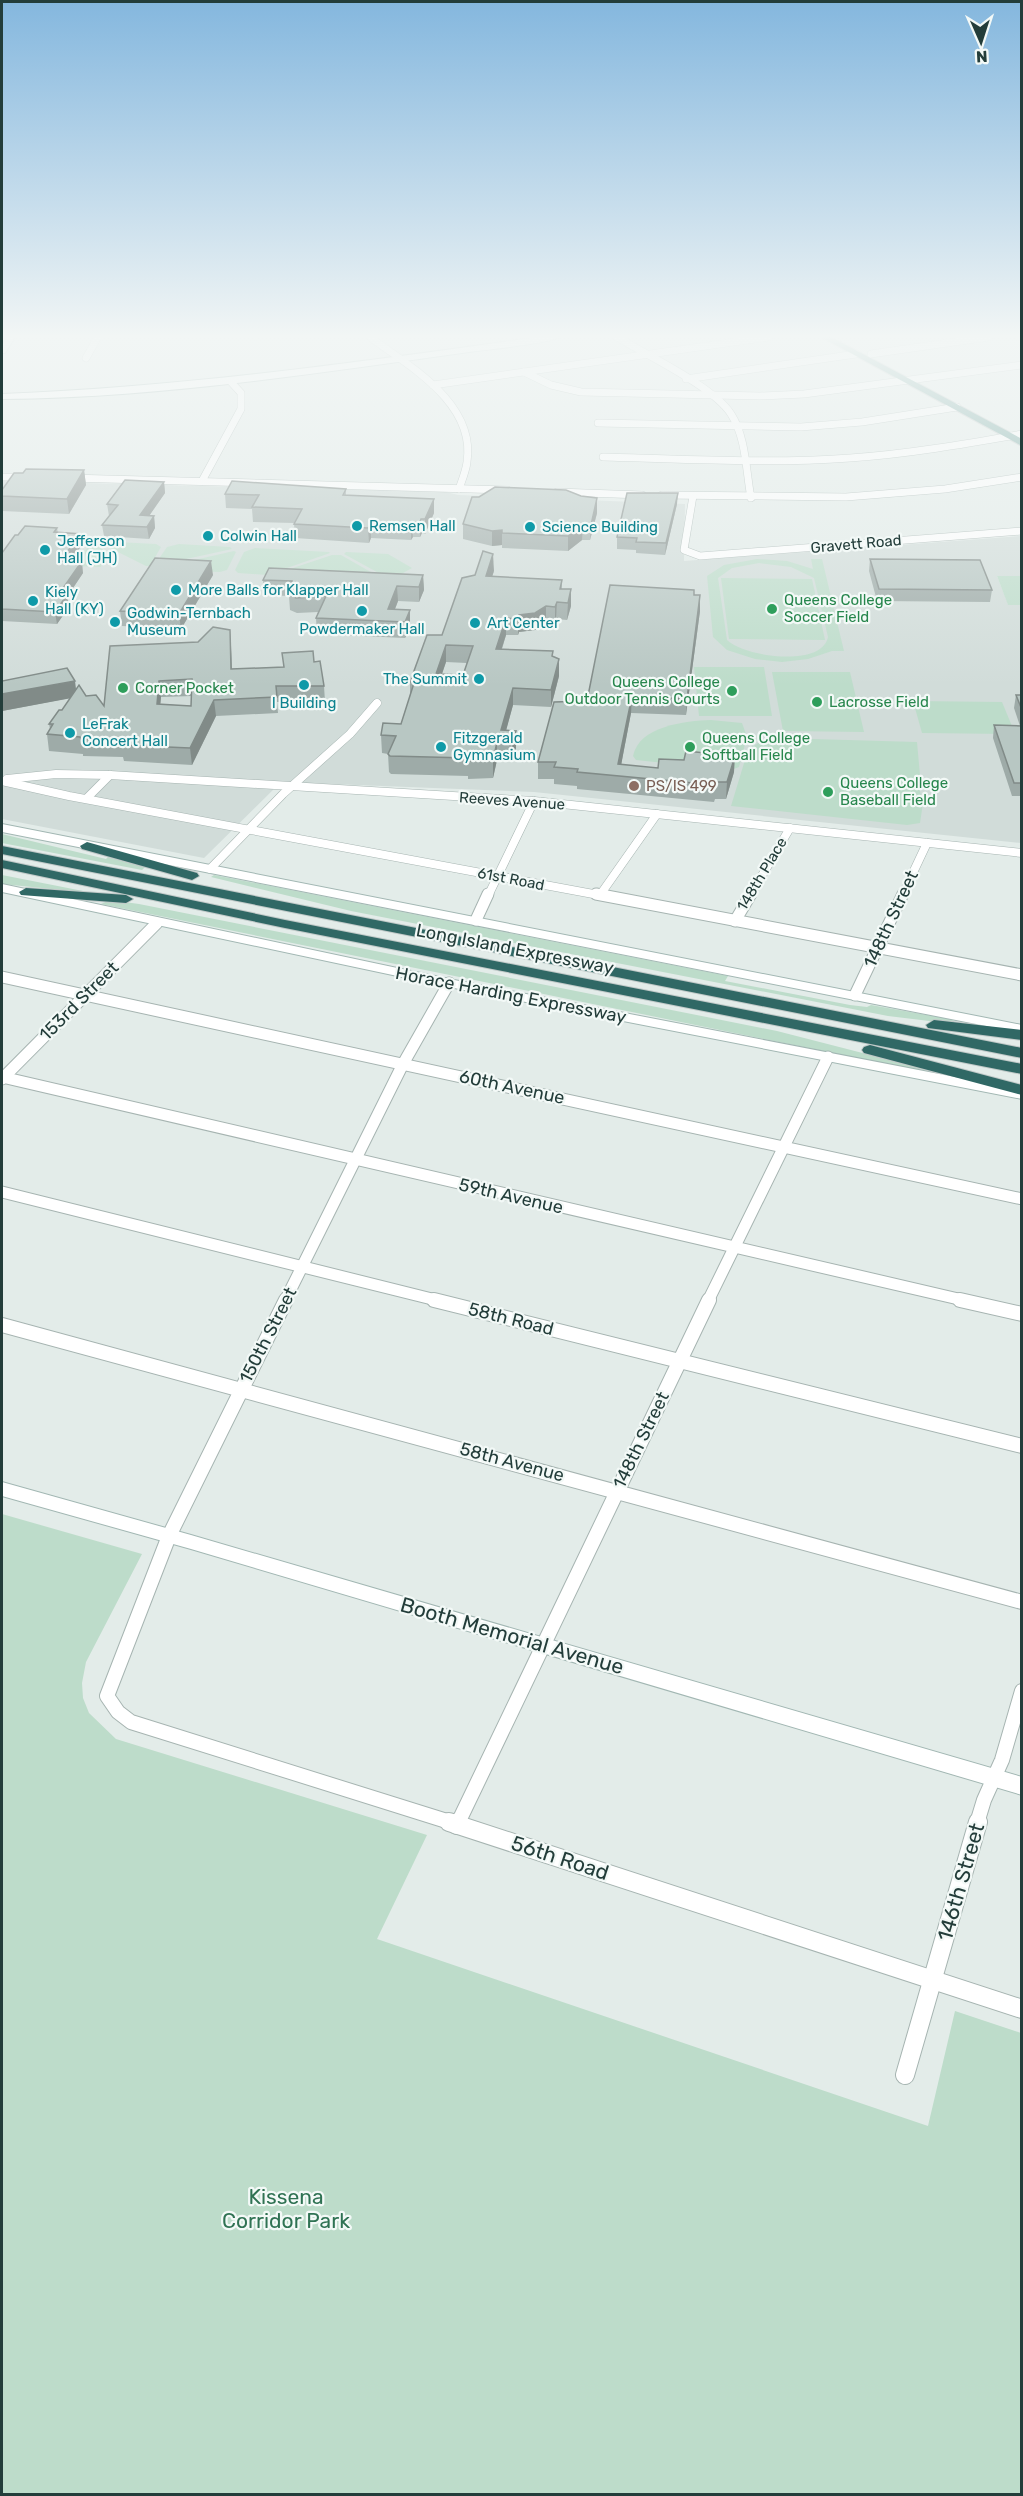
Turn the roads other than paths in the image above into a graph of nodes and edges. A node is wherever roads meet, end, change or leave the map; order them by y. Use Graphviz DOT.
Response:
graph roads {
  1 [pos="217,453"];
  2 [pos="469,453"];
  3 [pos="742,453"];
  4 [pos="904,453"];
  5 [pos="603,457"];
  6 [pos="743,460"];
  7 [pos="2,477"];
  8 [pos="37,477"];
  9 [pos="1022,477"];
  10 [pos="60,478"];
  11 [pos="202,481"];
  12 [pos="459,489"];
  13 [pos="514,490"];
  14 [pos="546,491"];
  15 [pos="693,496"];
  16 [pos="750,498"];
  17 [pos="1022,531"];
  18 [pos="377,703"];
  19 [pos="110,775"];
  20 [pos="2,781"];
  21 [pos="293,787"];
  22 [pos="87,798"];
  23 [pos="534,801"];
  24 [pos="657,814"];
  25 [pos="2,828"];
  26 [pos="790,828"];
  27 [pos="249,829"];
  28 [pos="927,843"];
  29 [pos="87,846"];
  30 [pos="2,850"];
  31 [pos="1022,853"];
  32 [pos="2,864"];
  33 [pos="210,868"];
  34 [pos="497,876"];
  35 [pos="2,888"];
  36 [pos="26,892"];
  37 [pos="600,896"];
  38 [pos="476,921"];
  39 [pos="735,921"];
  40 [pos="157,923"];
  41 [pos="364,923"];
  42 [pos="285,924"];
  43 [pos="877,948"];
  44 [pos="1022,975"];
  45 [pos="2,977"];
  46 [pos="449,983"];
  47 [pos="85,995"];
  48 [pos="855,995"];
  49 [pos="733,1004"];
  50 [pos="1022,1029"];
  51 [pos="1022,1035"];
  52 [pos="1022,1053"];
  53 [pos="828,1057"];
  54 [pos="403,1064"];
  55 [pos="1022,1069"];
  56 [pos="2,1078"];
  57 [pos="1022,1092"];
  58 [pos="782,1147"];
  59 [pos="356,1159"];
  60 [pos="2,1192"];
  61 [pos="1022,1199"];
  62 [pos="734,1247"];
  63 [pos="302,1267"];
  64 [pos="1022,1314"];
  65 [pos="2,1325"];
  66 [pos="679,1361"];
  67 [pos="241,1389"];
  68 [pos="1022,1446"];
  69 [pos="2,1489"];
  70 [pos="617,1491"];
  71 [pos="169,1536"];
  72 [pos="1022,1602"];
  73 [pos="543,1645"];
  74 [pos="1022,1691"];
  75 [pos="107,1696"];
  76 [pos="993,1778"];
  77 [pos="1022,1786"];
  78 [pos="457,1825"];
  79 [pos="932,1980"];
  80 [pos="1022,2009"];
  81 [pos="905,2075"];
  1 -- 11 [label="street"];
  2 -- 12 [label="street"];
  3 -- 6 [label="street"];
  4 -- 6 [label="street"];
  5 -- 6 [label="street"];
  6 -- 16 [label="street"];
  7 -- 8 [label="street"];
  9 -- 16 [label="street"];
  10 -- 11 [label="street"];
  11 -- 12 [label="street"];
  12 -- 13 [label="street"];
  14 -- 15 [label="street"];
  15 -- 16 [label="street"];
  15 -- 17 [label="street, Gravett Road"];
  18 -- 21 [label="street"];
  19 -- 20 [label="street, Reeves Avenue"];
  19 -- 21 [label="street, Reeves Avenue"];
  19 -- 22 [label="street"];
  20 -- 22 [label="street, 61st Road"];
  21 -- 23 [label="street, Reeves Avenue"];
  21 -- 27 [label="street"];
  22 -- 27 [label="street, 61st Road"];
  23 -- 24 [label="street, Reeves Avenue"];
  23 -- 34 [label="street"];
  24 -- 26 [label="street, Reeves Avenue"];
  24 -- 37 [label="street"];
  25 -- 29 [label="main road"];
  26 -- 28 [label="street, Reeves Avenue"];
  26 -- 39 [label="street, 148th Place"];
  27 -- 33 [label="street"];
  27 -- 34 [label="street, 61st Road"];
  28 -- 31 [label="street, Reeves Avenue"];
  28 -- 43 [label="street, 148th Street"];
  29 -- 33 [label="main road"];
  29 -- 41 [label="highway"];
  30 -- 41 [label="highway, Long Island Expressway"];
  32 -- 42 [label="highway, Long Island Expressway"];
  33 -- 38 [label="main road"];
  34 -- 37 [label="street, 61st Road"];
  34 -- 38 [label="street"];
  35 -- 36 [label="main road, Horace Harding Expressway"];
  36 -- 40 [label="main road, Horace Harding Expressway"];
  36 -- 42 [label="highway"];
  37 -- 39 [label="street, 61st Road"];
  38 -- 48 [label="main road"];
  39 -- 43 [label="street, 61st Road"];
  40 -- 46 [label="main road, Horace Harding Expressway"];
  40 -- 47 [label="street, 153rd Street"];
  41 -- 49 [label="highway, Long Island Expressway"];
  42 -- 49 [label="highway, Long Island Expressway"];
  43 -- 44 [label="street, 61st Road"];
  43 -- 48 [label="street, 148th Street"];
  45 -- 47 [label="street, 60th Avenue"];
  46 -- 53 [label="main road, Horace Harding Expressway"];
  46 -- 54 [label="street, 150th Street"];
  47 -- 54 [label="street, 60th Avenue"];
  47 -- 56 [label="street, 153rd Street"];
  48 -- 50 [label="main road"];
  49 -- 51 [label="highway"];
  49 -- 52 [label="highway, Long Island Expressway"];
  49 -- 55 [label="highway, Long Island Expressway"];
  49 -- 57 [label="highway"];
  53 -- 57 [label="main road, Horace Harding Expressway"];
  53 -- 58 [label="street, 148th Street"];
  54 -- 58 [label="street, 60th Avenue"];
  54 -- 59 [label="street, 150th Street"];
  56 -- 59 [label="street, 59th Avenue"];
  58 -- 61 [label="street, 60th Avenue"];
  58 -- 62 [label="street, 148th Street"];
  59 -- 62 [label="street, 59th Avenue"];
  59 -- 63 [label="street, 150th Street"];
  60 -- 63 [label="street, 58th Road"];
  62 -- 64 [label="street, 59th Avenue"];
  62 -- 66 [label="street, 148th Street"];
  63 -- 66 [label="street, 58th Road"];
  63 -- 67 [label="street, 150th Street"];
  65 -- 67 [label="street, 58th Avenue"];
  66 -- 68 [label="street, 58th Road"];
  66 -- 70 [label="street, 148th Street"];
  67 -- 70 [label="street, 58th Avenue"];
  67 -- 71 [label="street, 150th Street"];
  69 -- 71 [label="main road, Booth Memorial Avenue"];
  70 -- 72 [label="street, 58th Avenue"];
  70 -- 73 [label="street, 148th Street"];
  71 -- 73 [label="main road, Booth Memorial Avenue"];
  71 -- 75 [label="street, 150th Street"];
  73 -- 76 [label="main road, Booth Memorial Avenue"];
  73 -- 78 [label="street, 148th Street"];
  74 -- 76 [label="street, 146th Street"];
  75 -- 78 [label="street, 56th Road"];
  76 -- 77 [label="main road, Booth Memorial Avenue"];
  76 -- 79 [label="street, 146th Street"];
  78 -- 79 [label="street, 56th Road"];
  79 -- 80 [label="street, 56th Road"];
  79 -- 81 [label="street, 146th Street"];
}
